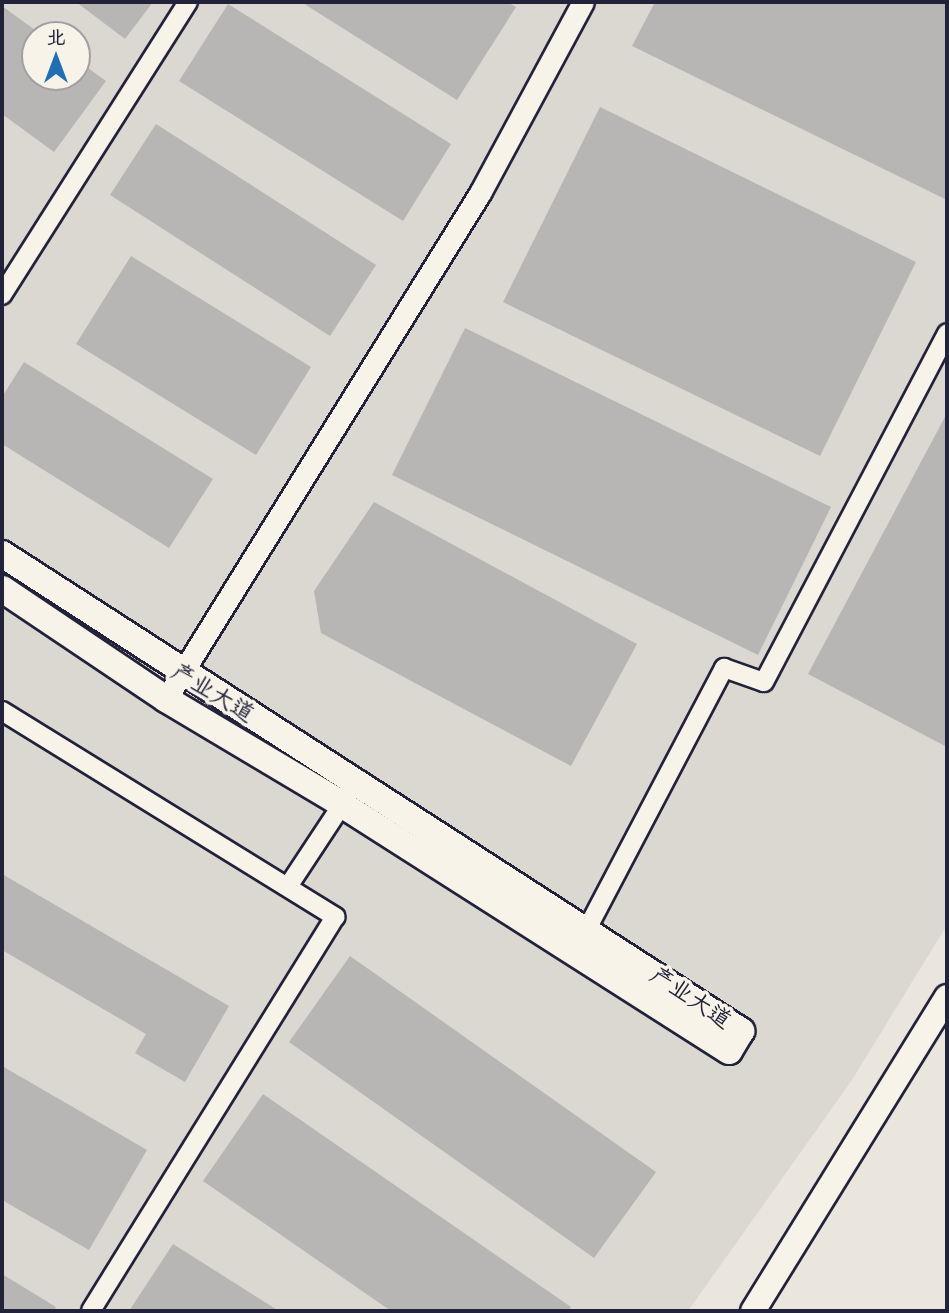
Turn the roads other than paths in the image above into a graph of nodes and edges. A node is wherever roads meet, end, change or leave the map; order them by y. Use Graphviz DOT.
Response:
graph roads {
  1 [pos="188,2"];
  2 [pos="583,2"];
  3 [pos="2,295"];
  4 [pos="947,333"];
  5 [pos="2,554"];
  6 [pos="2,589"];
  7 [pos="183,675"];
  8 [pos="166,699"];
  9 [pos="2,712"];
  10 [pos="358,779"];
  11 [pos="342,804"];
  12 [pos="289,885"];
  13 [pos="587,929"];
  14 [pos="947,997"];
  15 [pos="91,1311"];
  16 [pos="753,1311"];
  1 -- 3 [label="street"];
  2 -- 7 [label="street"];
  4 -- 13 [label="street"];
  5 -- 7 [label="main road, 产业大道"];
  6 -- 8 [label="main road, 产业大道"];
  7 -- 8 [label="street"];
  7 -- 10 [label="main road, 产业大道"];
  8 -- 11 [label="main road, 产业大道"];
  9 -- 12 [label="street"];
  10 -- 11 [label="street"];
  10 -- 13 [label="main road, 产业大道"];
  11 -- 12 [label="street"];
  11 -- 13 [label="main road, 产业大道"];
  12 -- 15 [label="street"];
  14 -- 16 [label="main road"];
}
